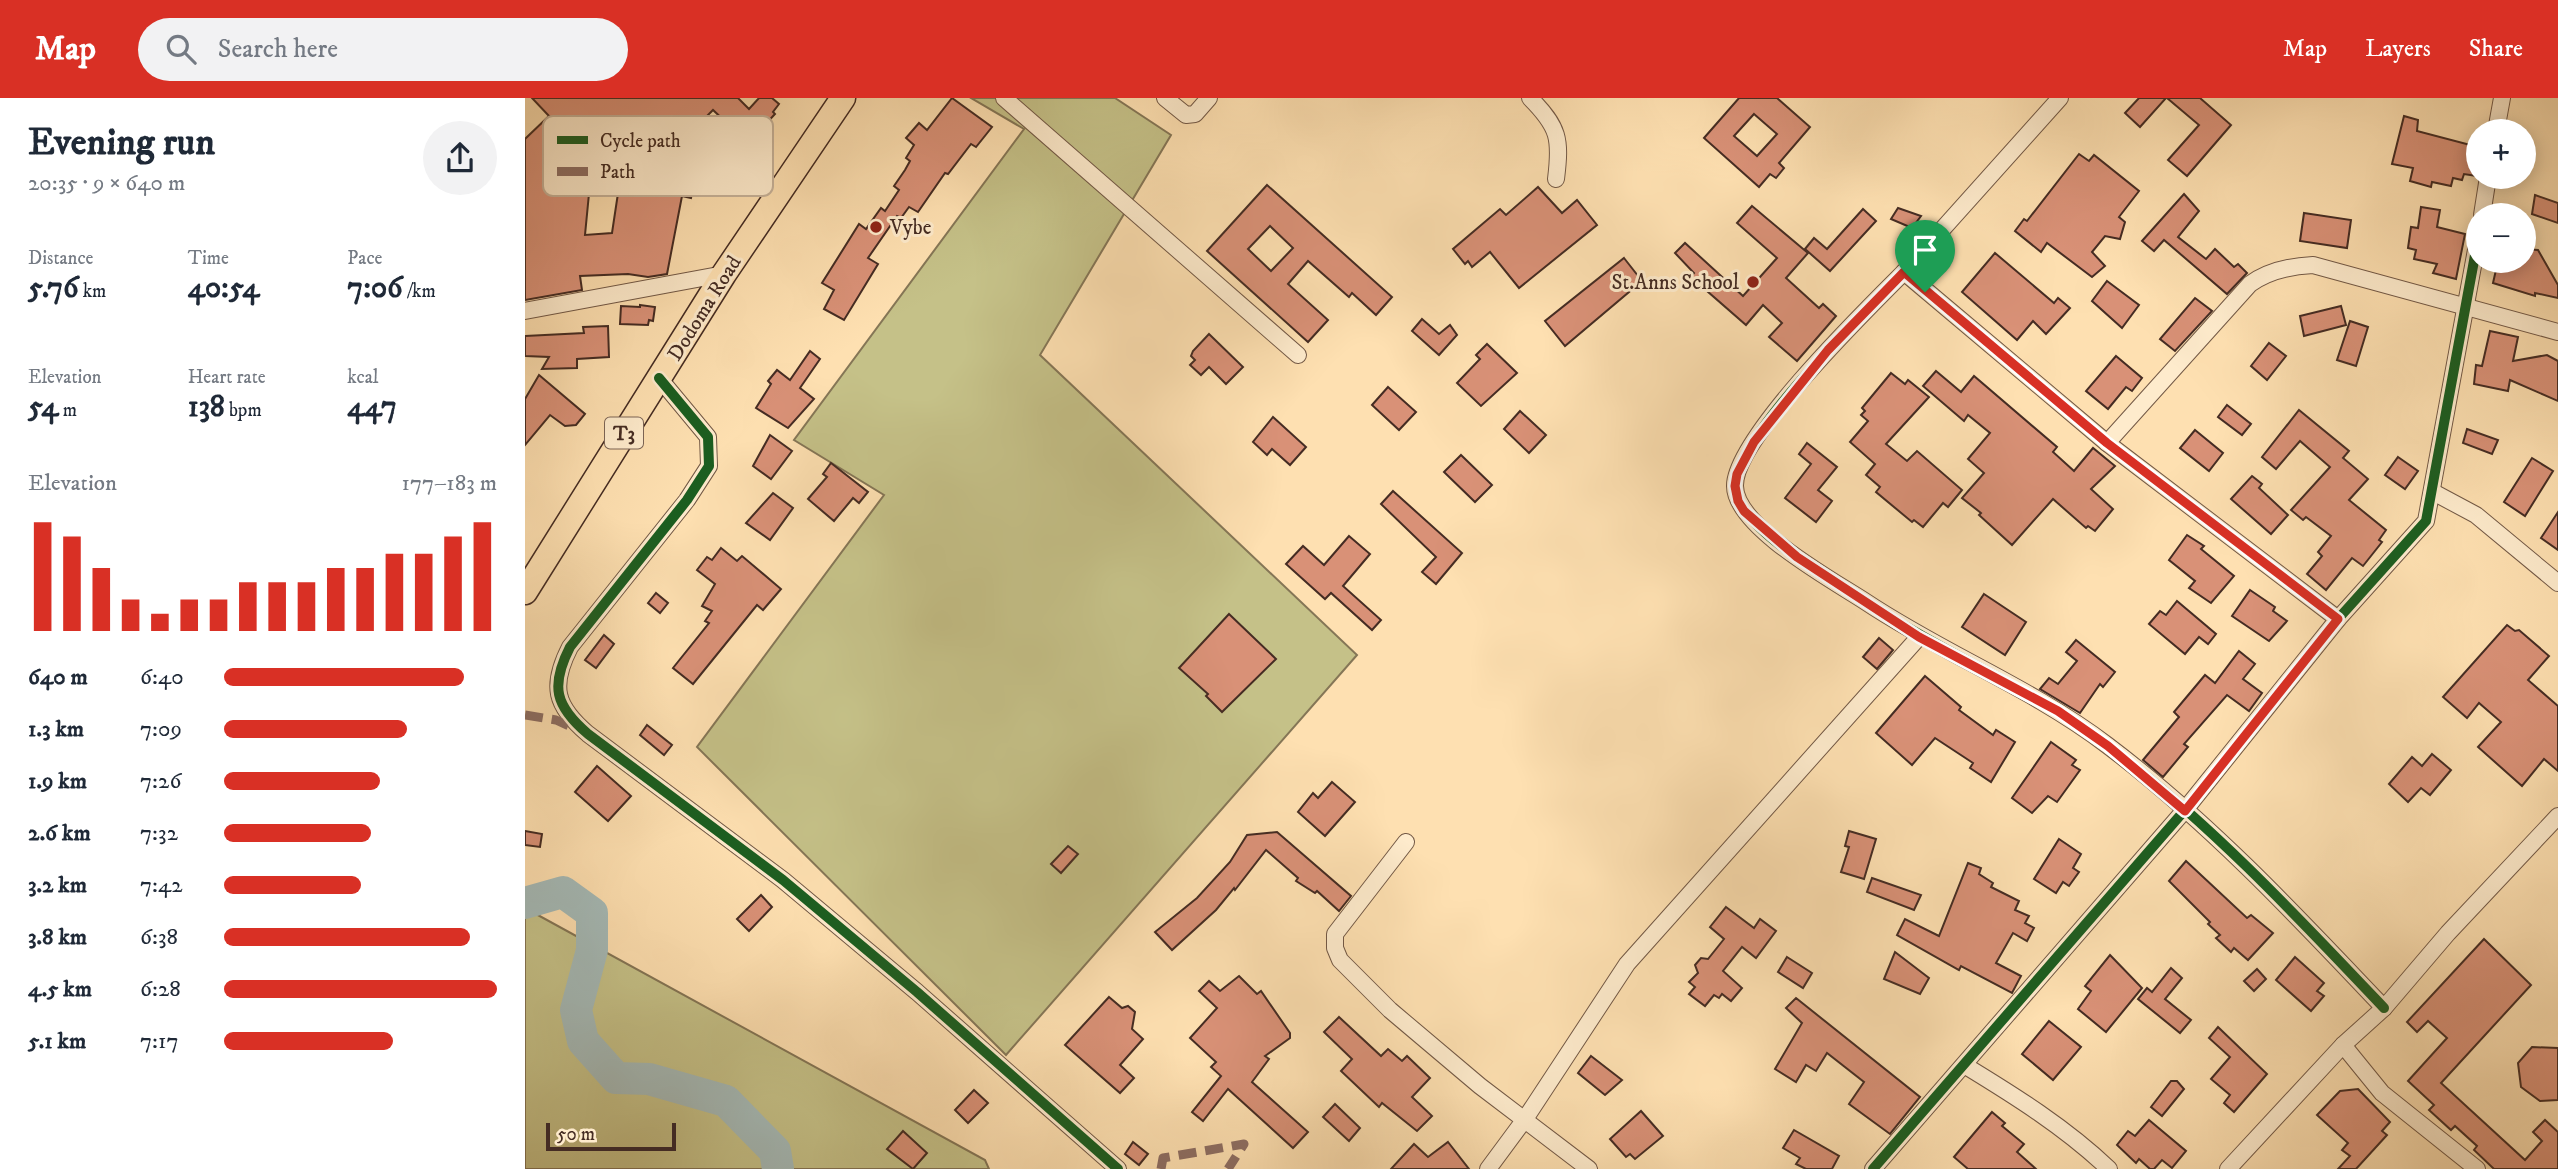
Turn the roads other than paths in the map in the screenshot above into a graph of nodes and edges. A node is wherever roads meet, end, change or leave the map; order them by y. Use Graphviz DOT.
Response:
graph roads {
  1 [pos="843,98"];
  2 [pos="1004,98"];
  3 [pos="1165,98"];
  4 [pos="1209,98"];
  5 [pos="1530,98"];
  6 [pos="2060,98"];
  7 [pos="2502,98"];
  8 [pos="2498,119"];
  9 [pos="1556,179"];
  10 [pos="1904,272"];
  11 [pos="2472,273"];
  12 [pos="724,274"];
  13 [pos="2467,306"];
  14 [pos="525,311"];
  15 [pos="2558,332"];
  16 [pos="1298,355"];
  17 [pos="659,378"];
  18 [pos="2107,443"];
  19 [pos="2433,492"];
  20 [pos="2558,583"];
  21 [pos="525,592"];
  22 [pos="2338,619"];
  23 [pos="1919,637"];
  24 [pos="2185,811"];
  25 [pos="2558,816"];
  26 [pos="1406,842"];
  27 [pos="2384,1008"];
  28 [pos="2343,1045"];
  29 [pos="1964,1065"];
  30 [pos="1525,1119"];
  31 [pos="2471,1167"];
  32 [pos="1118,1169"];
  33 [pos="1488,1169"];
  34 [pos="1589,1169"];
  35 [pos="1873,1169"];
  36 [pos="2109,1169"];
  37 [pos="2228,1169"];
  1 -- 12 [label="highway, Dodoma Road / T3"];
  2 -- 16 [label="street"];
  3 -- 4 [label="street"];
  5 -- 9 [label="street"];
  6 -- 10 [label="street"];
  7 -- 8 [label="street"];
  10 -- 18 [label="street"];
  10 -- 23 [label="street"];
  11 -- 13 [label="street"];
  12 -- 14 [label="street"];
  12 -- 17 [label="highway, Dodoma Road / T3"];
  13 -- 15 [label="street"];
  13 -- 18 [label="street"];
  13 -- 19 [label="street"];
  17 -- 21 [label="highway, Dodoma Road / T3"];
  17 -- 32 [label="street"];
  18 -- 22 [label="street"];
  19 -- 20 [label="street"];
  19 -- 22 [label="street"];
  22 -- 24 [label="street"];
  23 -- 24 [label="street"];
  23 -- 30 [label="street"];
  24 -- 27 [label="street"];
  24 -- 29 [label="street"];
  25 -- 27 [label="street"];
  26 -- 30 [label="street"];
  27 -- 28 [label="street"];
  28 -- 31 [label="street"];
  28 -- 37 [label="street"];
  29 -- 35 [label="street"];
  29 -- 36 [label="street"];
  30 -- 33 [label="street"];
  30 -- 34 [label="street"];
}
